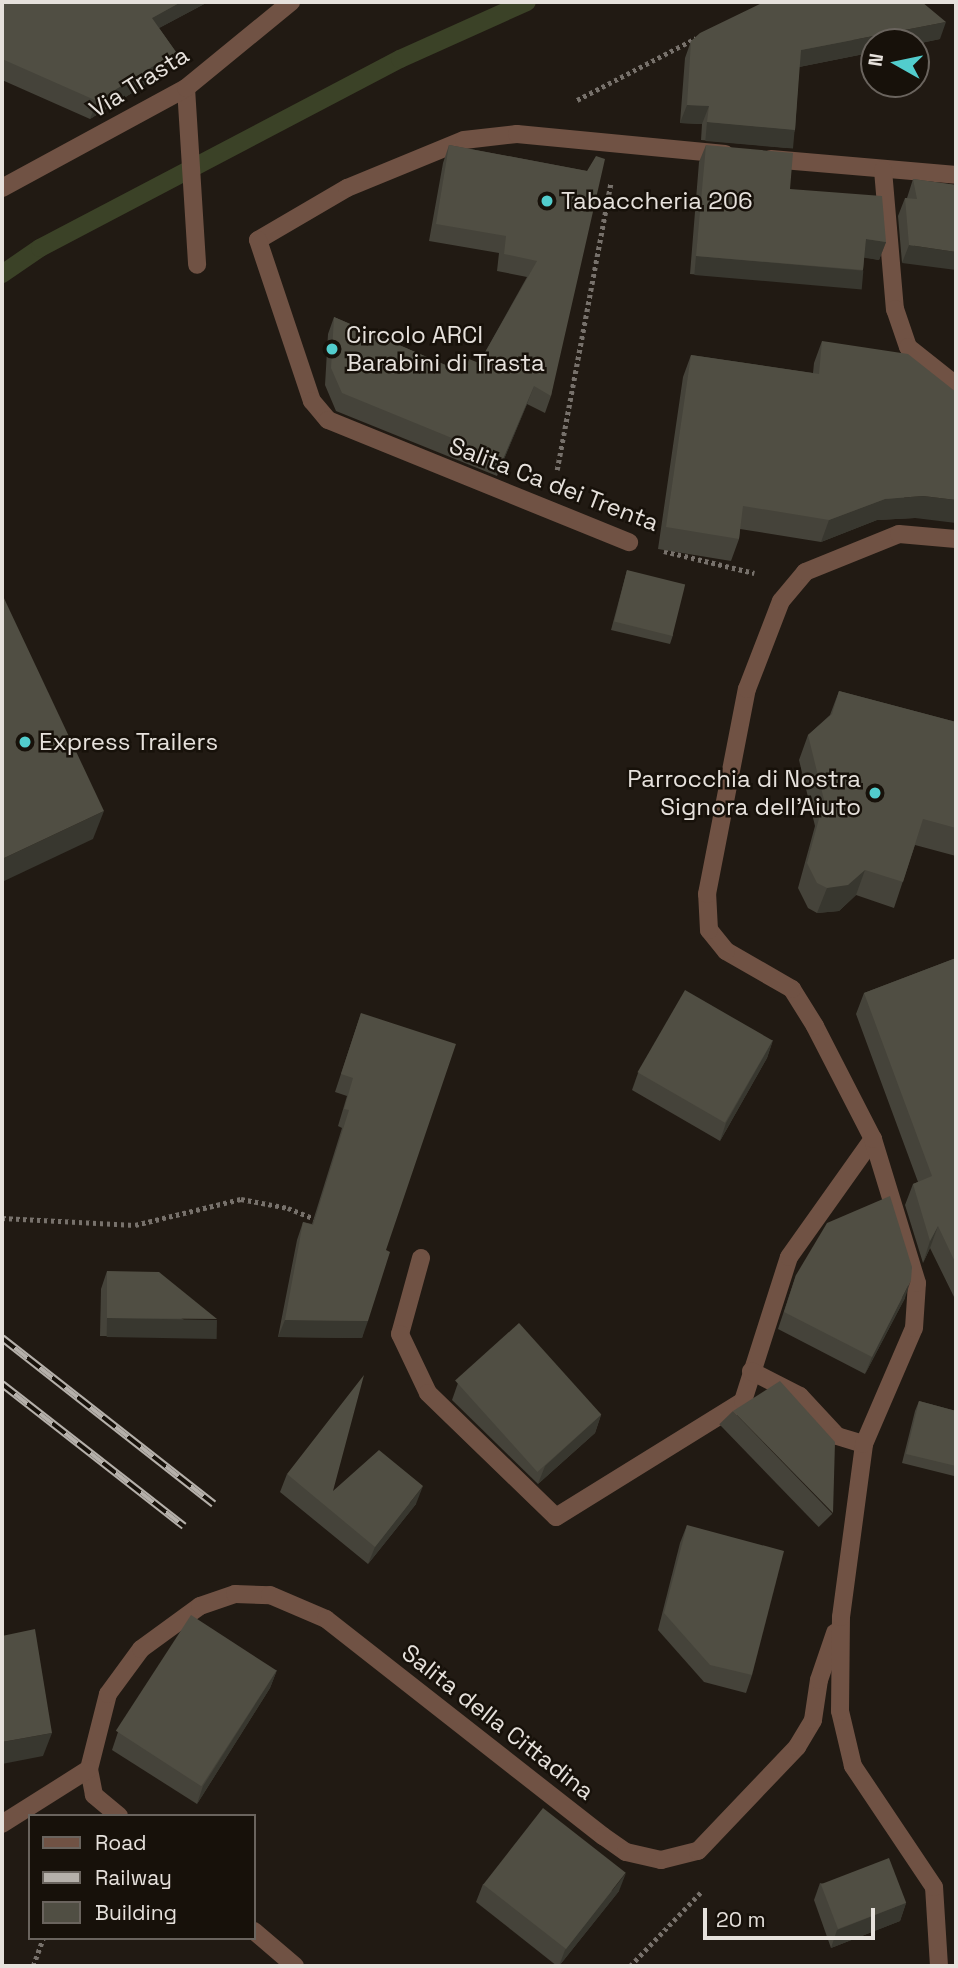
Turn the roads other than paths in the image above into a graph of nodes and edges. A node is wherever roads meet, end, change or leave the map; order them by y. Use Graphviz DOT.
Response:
graph roads {
  1 [pos="291,2"];
  2 [pos="186,88"];
  3 [pos="883,170"];
  4 [pos="956,175"];
  5 [pos="2,188"];
  6 [pos="197,265"];
  7 [pos="956,385"];
  8 [pos="956,539"];
  9 [pos="629,542"];
  10 [pos="873,1139"];
  11 [pos="421,1258"];
  12 [pos="751,1371"];
  13 [pos="864,1444"];
  14 [pos="841,1617"];
  15 [pos="89,1769"];
  16 [pos="116,1814"];
  17 [pos="2,1824"];
  18 [pos="256,1933"];
  19 [pos="295,1966"];
  20 [pos="939,1966"];
  1 -- 2 [label="street, Via Trasta"];
  2 -- 5 [label="street, Via Trasta"];
  2 -- 6 [label="street"];
  3 -- 4 [label="street"];
  3 -- 7 [label="street"];
  3 -- 9 [label="street, Salita Ca dei Trenta"];
  8 -- 10 [label="street"];
  10 -- 12 [label="street"];
  10 -- 13 [label="street"];
  11 -- 12 [label="street"];
  12 -- 13 [label="street"];
  13 -- 14 [label="street"];
  14 -- 15 [label="street, Salita della Cittadina"];
  14 -- 20 [label="street"];
  15 -- 16 [label="street"];
  15 -- 17 [label="street"];
  18 -- 19 [label="street"];
}
